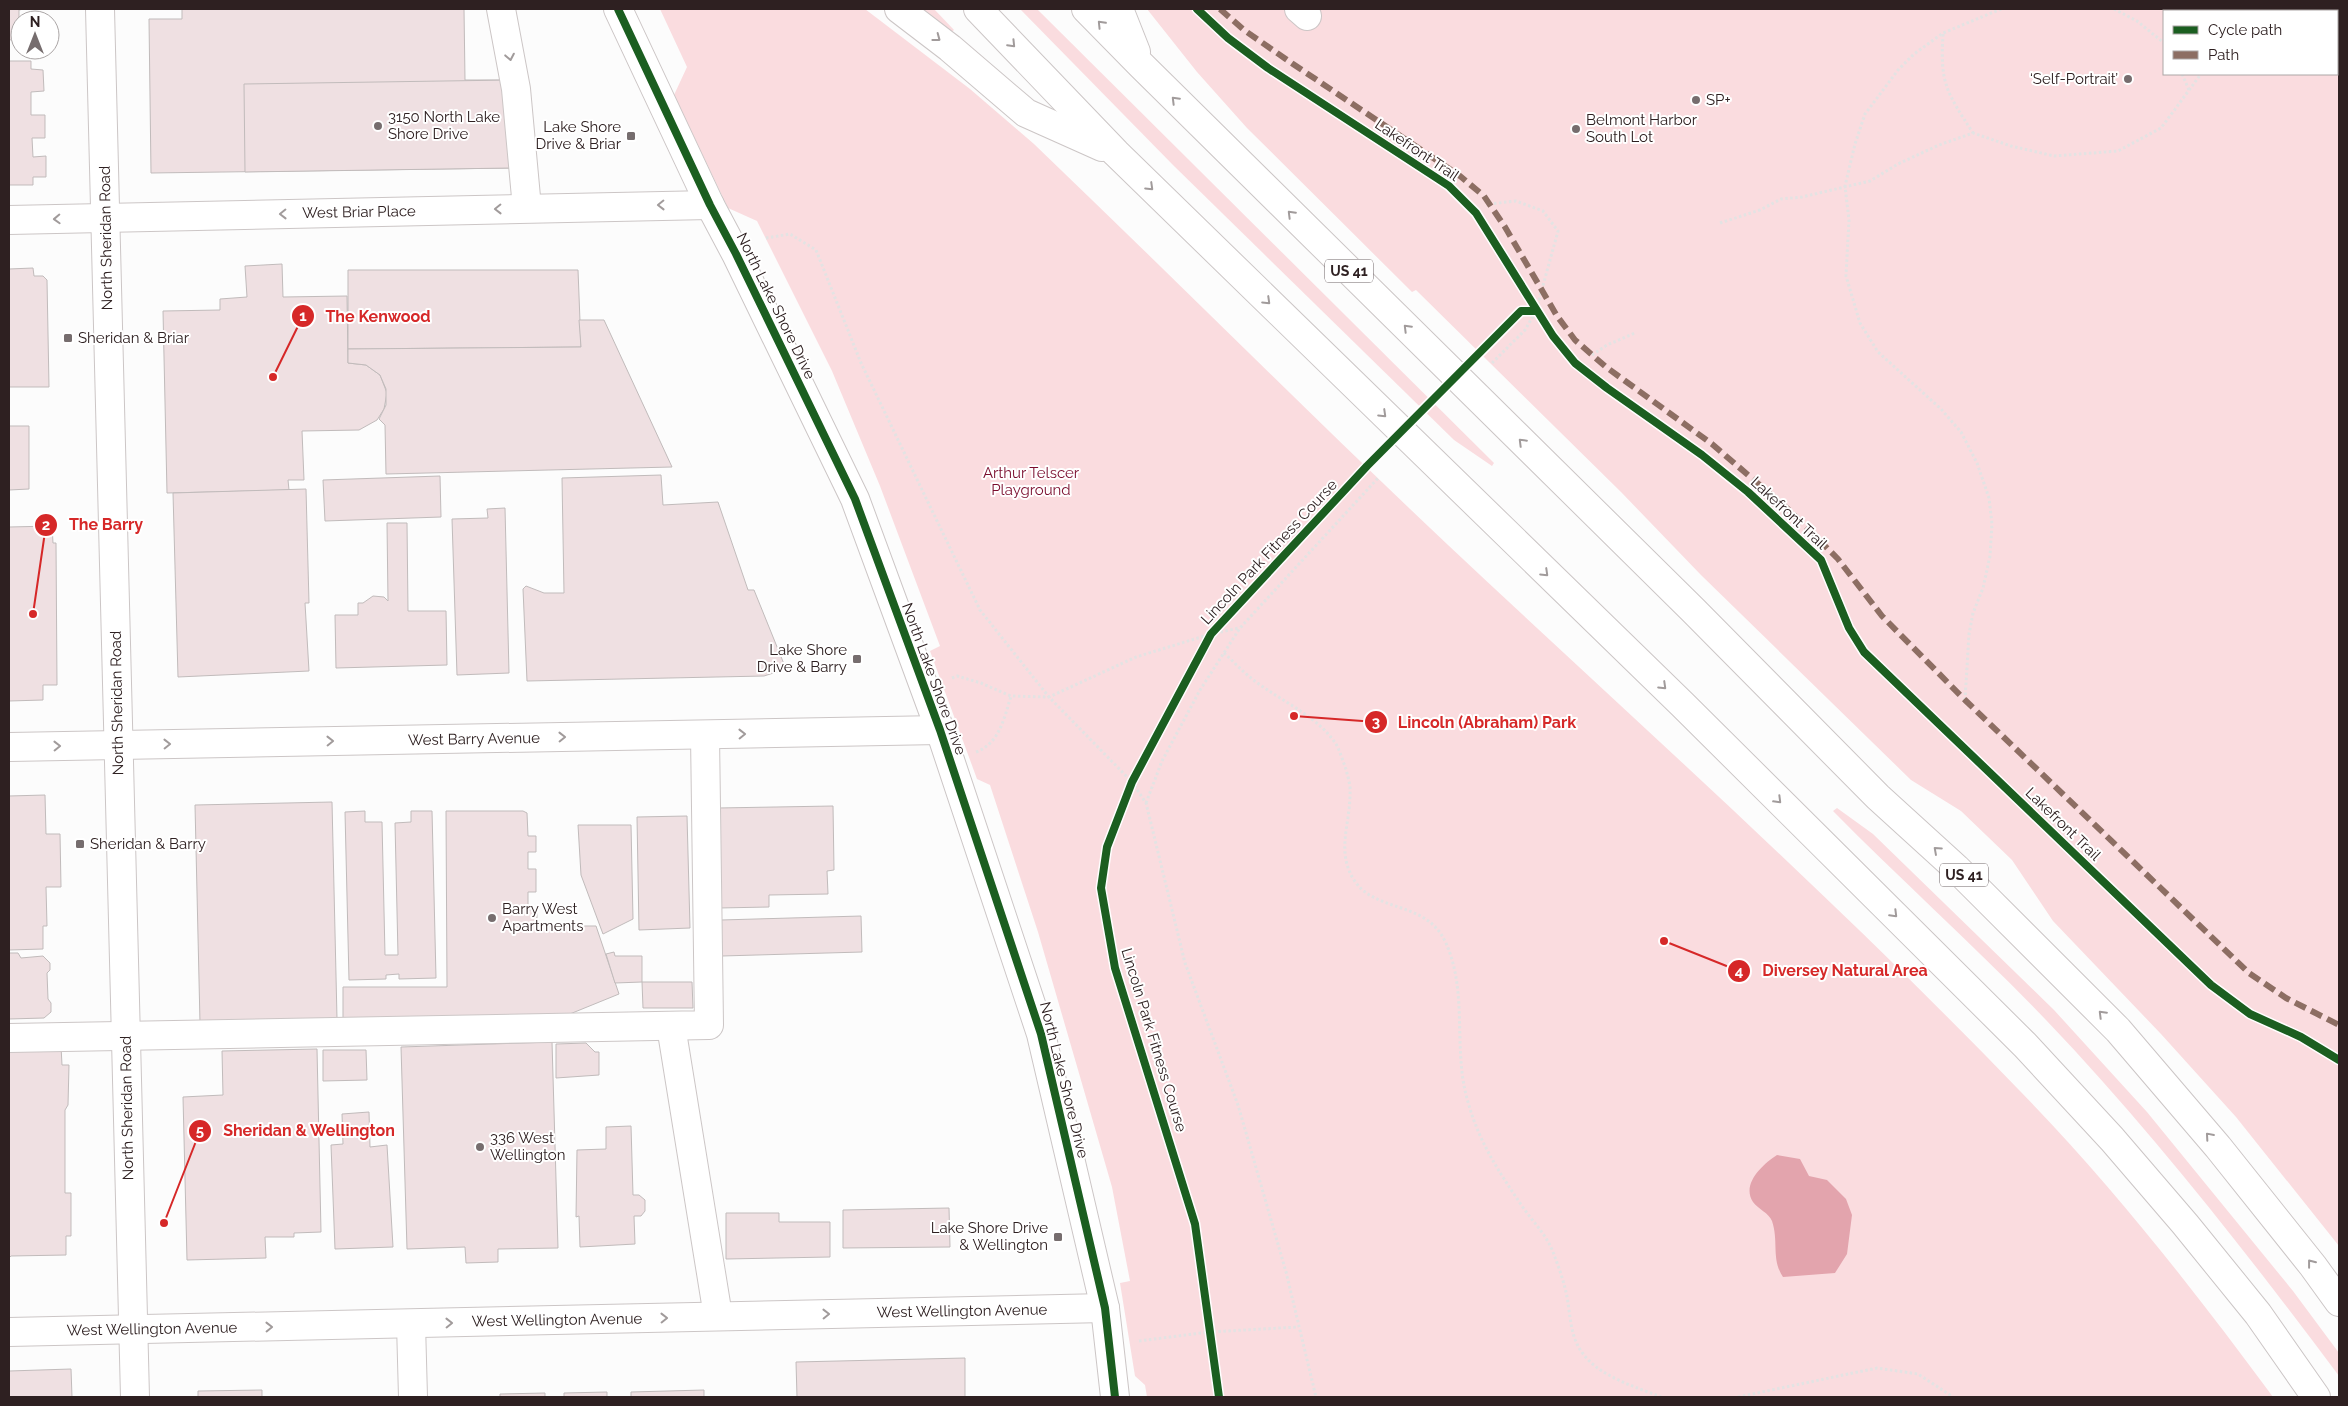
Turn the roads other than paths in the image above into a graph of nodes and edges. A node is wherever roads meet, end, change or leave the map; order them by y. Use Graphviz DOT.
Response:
graph roads {
  1 [pos="100,9"];
  2 [pos="501,9"];
  3 [pos="618,9"];
  4 [pos="898,9"];
  5 [pos="978,9"];
  6 [pos="1086,9"];
  7 [pos="1119,9"];
  8 [pos="1141,65"];
  9 [pos="1116,153"];
  10 [pos="710,205"];
  11 [pos="526,208"];
  12 [pos="106,217"];
  13 [pos="9,220"];
  14 [pos="940,730"];
  15 [pos="705,735"];
  16 [pos="119,745"];
  17 [pos="9,747"];
  18 [pos="671,1026"];
  19 [pos="126,1036"];
  20 [pos="9,1038"];
  21 [pos="2339,1302"];
  22 [pos="1105,1308"];
  23 [pos="718,1316"];
  24 [pos="411,1324"];
  25 [pos="133,1330"];
  26 [pos="9,1332"];
  27 [pos="134,1397"];
  28 [pos="413,1397"];
  29 [pos="1115,1397"];
  30 [pos="2316,1397"];
  1 -- 12 [label="main road, North Sheridan Road"];
  2 -- 11 [label="main road, one-way"];
  3 -- 10 [label="main road, North Lake Shore Drive"];
  4 -- 9 [label="main road, one-way"];
  5 -- 9 [label="main road, one-way"];
  8 -- 6 [label="main road, US 41, one-way"];
  7 -- 8 [label="main road"];
  21 -- 8 [label="main road, US 41, one-way"];
  9 -- 30 [label="main road, one-way"];
  10 -- 11 [label="main road, West Briar Place, one-way"];
  10 -- 14 [label="main road, North Lake Shore Drive"];
  11 -- 12 [label="main road, West Briar Place, one-way"];
  12 -- 13 [label="main road, West Briar Place, one-way"];
  12 -- 16 [label="main road, North Sheridan Road"];
  15 -- 14 [label="main road, West Barry Avenue, one-way"];
  14 -- 22 [label="main road, North Lake Shore Drive"];
  16 -- 15 [label="main road, West Barry Avenue, one-way"];
  15 -- 18 [label="main road"];
  17 -- 16 [label="main road, West Barry Avenue, one-way"];
  16 -- 19 [label="main road, North Sheridan Road"];
  18 -- 19 [label="main road"];
  18 -- 23 [label="main road"];
  19 -- 20 [label="main road"];
  19 -- 25 [label="main road, North Sheridan Road"];
  23 -- 22 [label="main road, West Wellington Avenue, one-way"];
  22 -- 29 [label="main road, North Lake Shore Drive"];
  24 -- 23 [label="main road, West Wellington Avenue, one-way"];
  25 -- 24 [label="main road, West Wellington Avenue, one-way"];
  24 -- 28 [label="main road"];
  25 -- 26 [label="main road, West Wellington Avenue"];
  25 -- 27 [label="main road, North Sheridan Road"];
}
